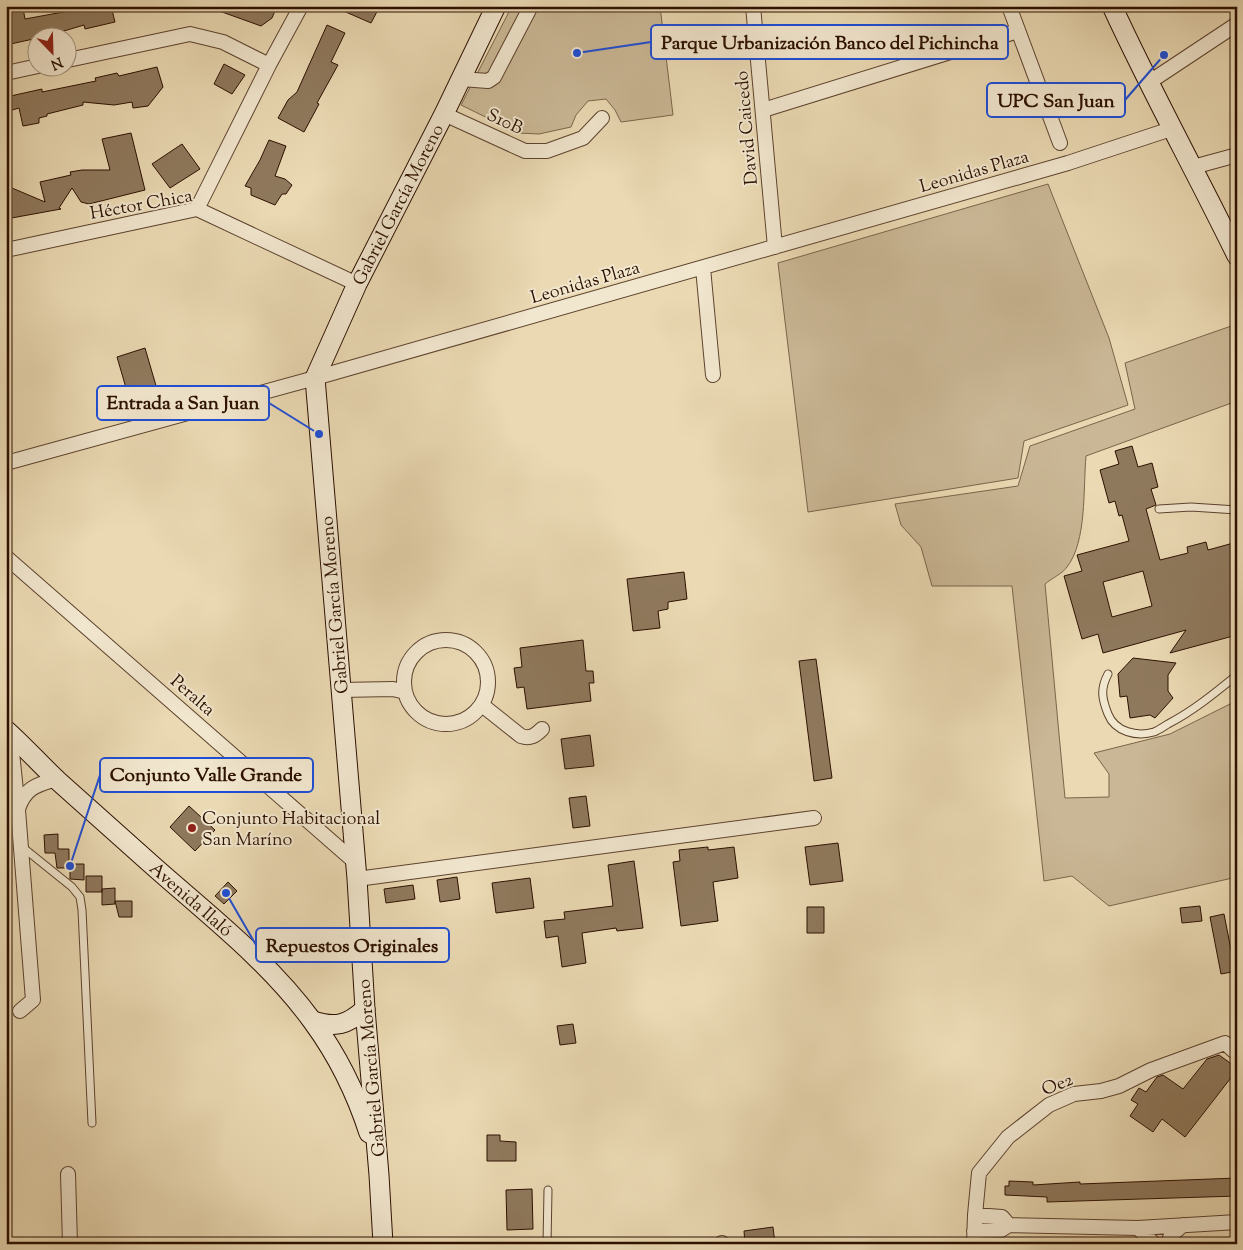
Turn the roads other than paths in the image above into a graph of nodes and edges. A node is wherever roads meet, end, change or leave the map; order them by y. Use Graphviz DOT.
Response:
graph roads {
  1 [pos="301,6"];
  2 [pos="496,6"];
  3 [pos="532,6"];
  4 [pos="753,6"];
  5 [pos="1009,6"];
  6 [pos="1112,6"];
  7 [pos="1237,24"];
  8 [pos="1018,30"];
  9 [pos="78,58"];
  10 [pos="269,65"];
  11 [pos="28,68"];
  12 [pos="6,73"];
  13 [pos="461,79"];
  14 [pos="1148,83"];
  15 [pos="763,110"];
  16 [pos="444,114"];
  17 [pos="602,118"];
  18 [pos="1171,128"];
  19 [pos="1060,143"];
  20 [pos="1237,155"];
  21 [pos="1193,167"];
  22 [pos="197,209"];
  23 [pos="775,247"];
  24 [pos="6,250"];
  25 [pos="1237,256"];
  26 [pos="703,268"];
  27 [pos="357,284"];
  28 [pos="713,375"];
  29 [pos="315,378"];
  30 [pos="6,463"];
  31 [pos="1159,509"];
  32 [pos="1237,510"];
  33 [pos="6,557"];
  34 [pos="1108,674"];
  35 [pos="1237,675"];
  36 [pos="341,690"];
  37 [pos="405,692"];
  38 [pos="482,705"];
  39 [pos="542,730"];
  40 [pos="8,732"];
  41 [pos="56,779"];
  42 [pos="18,810"];
  43 [pos="814,818"];
  44 [pos="20,845"];
  45 [pos="356,870"];
  46 [pos="365,1009"];
  47 [pos="20,1011"];
  48 [pos="313,1021"];
  49 [pos="1234,1051"];
  50 [pos="92,1123"];
  51 [pos="68,1174"];
  52 [pos="380,1175"];
  53 [pos="548,1190"];
  54 [pos="974,1215"];
  55 [pos="1237,1222"];
  56 [pos="1010,1225"];
  57 [pos="1183,1225"];
  58 [pos="1138,1228"];
  59 [pos="974,1237"];
  60 [pos="70,1244"];
  61 [pos="383,1244"];
  62 [pos="548,1244"];
  63 [pos="1154,1244"];
  64 [pos="1168,1244"];
  1 -- 10 [label="street"];
  2 -- 13 [label="street, Gabriel García Moreno"];
  3 -- 13 [label="street"];
  4 -- 15 [label="street, David Caicedo"];
  5 -- 8 [label="street"];
  6 -- 14 [label="street"];
  7 -- 14 [label="street"];
  8 -- 15 [label="street"];
  8 -- 19 [label="street"];
  9 -- 10 [label="street"];
  10 -- 22 [label="street"];
  11 -- 12 [label="street"];
  13 -- 16 [label="street, Gabriel García Moreno"];
  14 -- 18 [label="street"];
  15 -- 23 [label="street, David Caicedo"];
  16 -- 17 [label="street, S10B"];
  16 -- 27 [label="street, Gabriel García Moreno"];
  18 -- 21 [label="street"];
  18 -- 23 [label="street, Leonidas Plaza"];
  20 -- 21 [label="street"];
  21 -- 25 [label="street"];
  22 -- 24 [label="street, Héctor Chica"];
  22 -- 27 [label="street, Héctor Chica"];
  23 -- 26 [label="street, Leonidas Plaza"];
  26 -- 28 [label="street"];
  26 -- 29 [label="street, Leonidas Plaza"];
  27 -- 29 [label="street, Gabriel García Moreno"];
  29 -- 30 [label="street, Leonidas Plaza"];
  29 -- 36 [label="street, Gabriel García Moreno"];
  31 -- 32 [label="lane"];
  33 -- 45 [label="street, Peralta"];
  34 -- 35 [label="lane"];
  36 -- 37 [label="street"];
  36 -- 45 [label="street, Gabriel García Moreno"];
  37 -- 38 [label="street"];
  37 -- 38 [label="street"];
  38 -- 39 [label="street"];
  40 -- 41 [label="street, Avenida Ilaló"];
  40 -- 42 [label="street"];
  41 -- 42 [label="street"];
  41 -- 48 [label="street, Avenida Ilaló"];
  42 -- 44 [label="street"];
  43 -- 45 [label="street"];
  44 -- 47 [label="street"];
  44 -- 50 [label="lane"];
  45 -- 46 [label="street, Gabriel García Moreno"];
  46 -- 48 [label="street"];
  46 -- 52 [label="street, Gabriel García Moreno"];
  48 -- 52 [label="street, Avenida Ilaló"];
  49 -- 54 [label="street, Oe2"];
  51 -- 60 [label="street"];
  52 -- 61 [label="street, Gabriel García Moreno"];
  53 -- 62 [label="lane"];
  54 -- 56 [label="street"];
  54 -- 59 [label="street, Oe2"];
  55 -- 57 [label="street"];
  56 -- 58 [label="street"];
  56 -- 59 [label="street"];
  57 -- 58 [label="street"];
  57 -- 64 [label="street"];
  58 -- 63 [label="street"];
}
